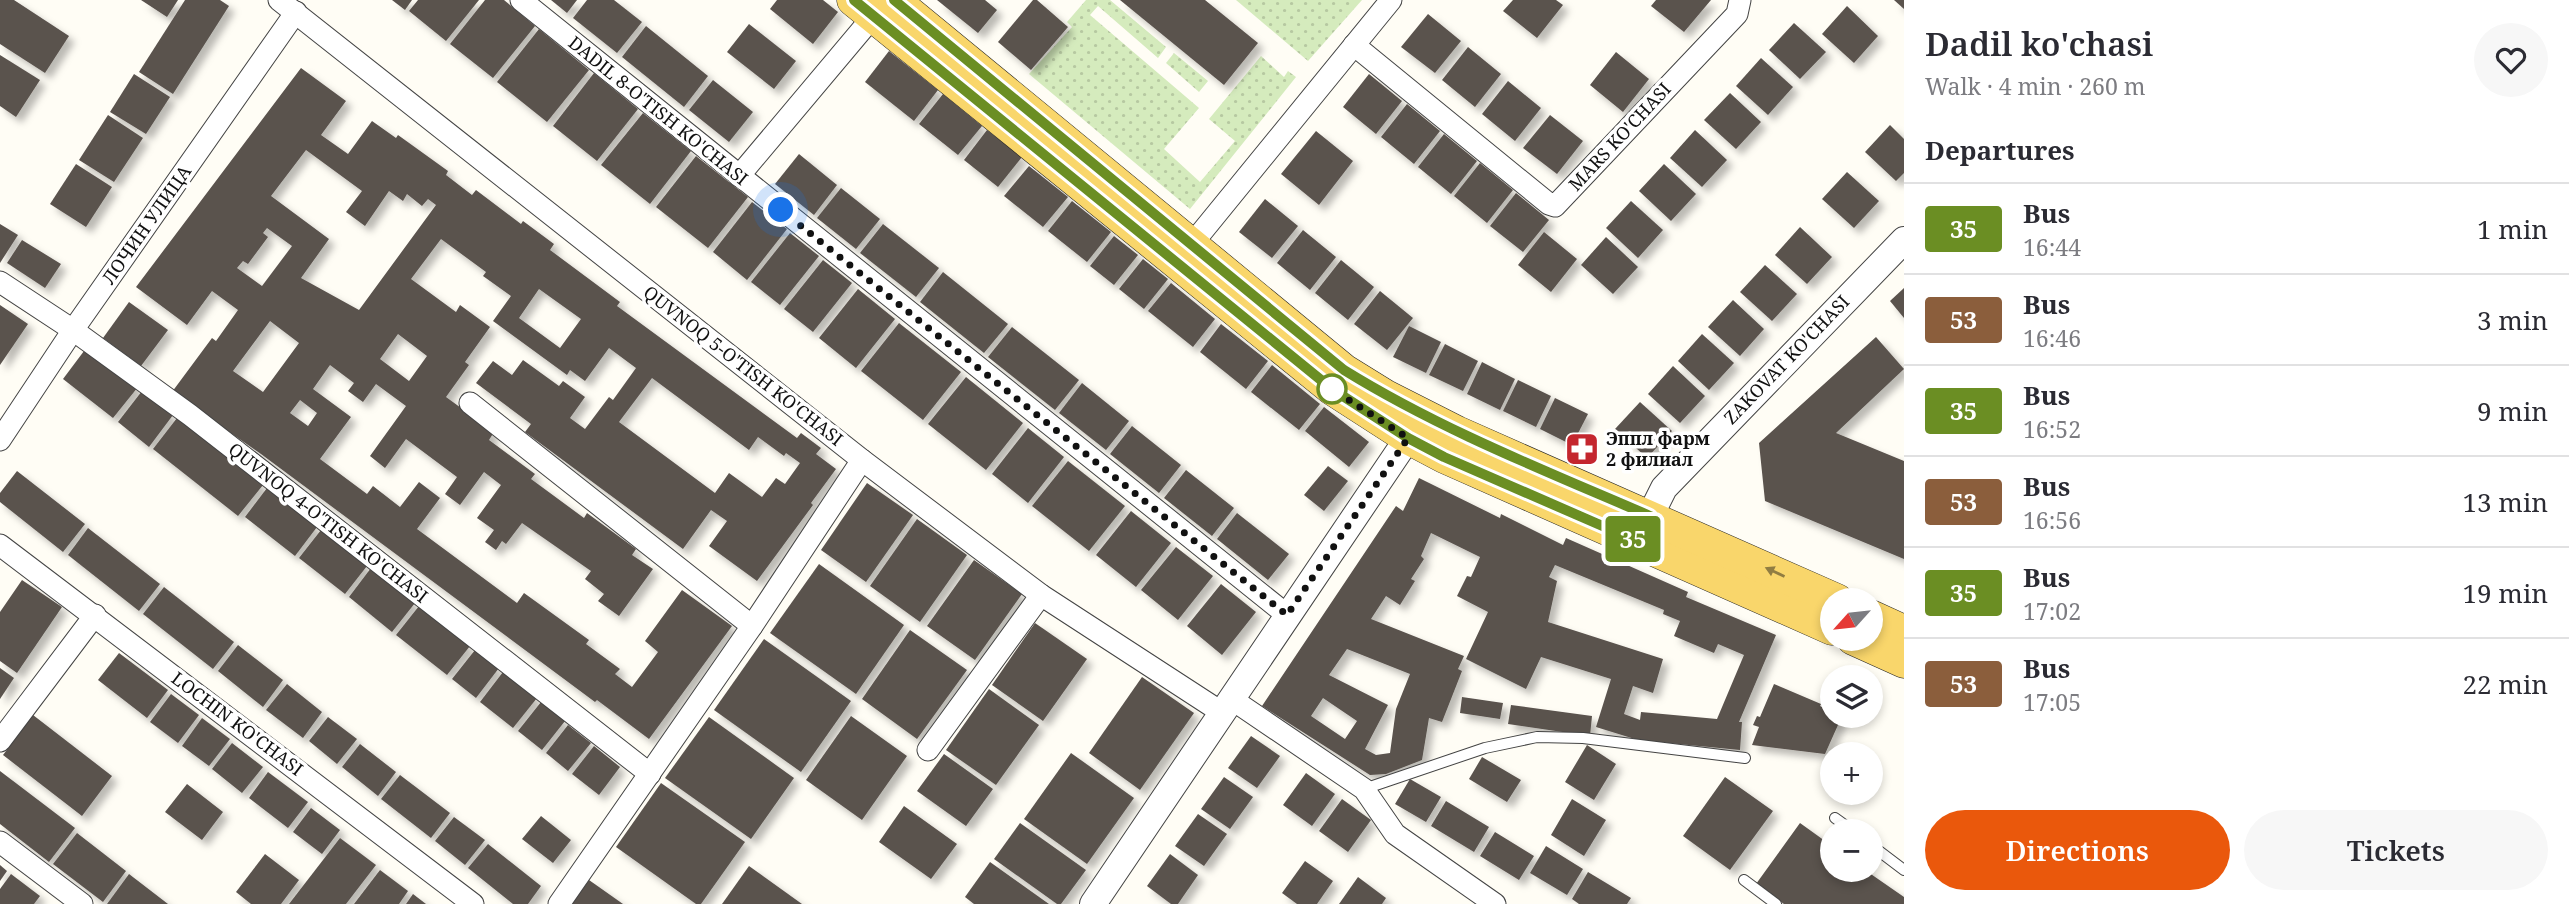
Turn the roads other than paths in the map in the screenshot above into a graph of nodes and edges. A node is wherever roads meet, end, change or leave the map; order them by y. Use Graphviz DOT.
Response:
graph roads {
  1 [pos="521,0"];
  2 [pos="1391,0"];
  3 [pos="1740,0"];
  4 [pos="877,4"];
  5 [pos="288,6"];
  6 [pos="1354,45"];
  7 [pos="738,176"];
  8 [pos="1904,240"];
  9 [pos="1184,253"];
  10 [pos="0,282"];
  11 [pos="73,330"];
  12 [pos="470,403"];
  13 [pos="1415,427"];
  14 [pos="0,440"];
  15 [pos="862,460"];
  16 [pos="1643,529"];
  17 [pos="0,545"];
  18 [pos="1820,594"];
  19 [pos="1041,595"];
  20 [pos="95,615"];
  21 [pos="1287,615"];
  22 [pos="1883,621"];
  23 [pos="1820,623"];
  24 [pos="752,626"];
  25 [pos="1904,631"];
  26 [pos="1880,651"];
  27 [pos="1904,662"];
  28 [pos="1226,705"];
  29 [pos="0,741"];
  30 [pos="928,750"];
  31 [pos="1745,758"];
  32 [pos="650,774"];
  33 [pos="1364,789"];
  34 [pos="0,842"];
  35 [pos="1883,854"];
  36 [pos="1904,870"];
  37 [pos="1744,880"];
  38 [pos="82,904"];
  39 [pos="473,904"];
  40 [pos="559,904"];
  41 [pos="1093,904"];
  42 [pos="1496,904"];
  43 [pos="1776,904"];
  1 -- 7 [label="street, DADIL 8-O'TISH KO'CHASI"];
  2 -- 6 [label="street"];
  3 -- 6 [label="street, MARS KO'CHASI"];
  4 -- 7 [label="street"];
  4 -- 9 [label="main road"];
  5 -- 11 [label="street, ЛОЧИН УЛИЦА"];
  5 -- 15 [label="street, QUVNOQ 5-O'TISH KO'CHASI"];
  6 -- 9 [label="street"];
  7 -- 21 [label="street, DADIL 8-O'TISH KO'CHASI"];
  8 -- 16 [label="street, ZAKOVAT KO'CHASI"];
  9 -- 13 [label="main road"];
  10 -- 11 [label="street, QUVNOQ 4-O'TISH KO'CHASI"];
  11 -- 14 [label="street, ЛОЧИН УЛИЦА"];
  11 -- 32 [label="street, QUVNOQ 4-O'TISH KO'CHASI"];
  12 -- 24 [label="street"];
  13 -- 16 [label="main road"];
  13 -- 21 [label="street"];
  15 -- 19 [label="street, QUVNOQ 5-O'TISH KO'CHASI"];
  15 -- 24 [label="street"];
  18 -- 16 [label="main road, one-way"];
  16 -- 23 [label="main road"];
  17 -- 20 [label="street, LOCHIN KO'CHASI"];
  19 -- 28 [label="street, QUVNOQ 5-O'TISH KO'CHASI"];
  19 -- 30 [label="street"];
  20 -- 29 [label="street"];
  20 -- 39 [label="street, LOCHIN KO'CHASI"];
  21 -- 28 [label="street"];
  22 -- 25 [label="main road"];
  24 -- 32 [label="street"];
  26 -- 27 [label="main road"];
  28 -- 33 [label="street, QUVNOQ 5-O'TISH KO'CHASI"];
  28 -- 41 [label="street"];
  31 -- 33 [label="lane"];
  32 -- 40 [label="street"];
  33 -- 42 [label="street"];
  34 -- 38 [label="street"];
  35 -- 36 [label="lane"];
  37 -- 43 [label="lane"];
}
